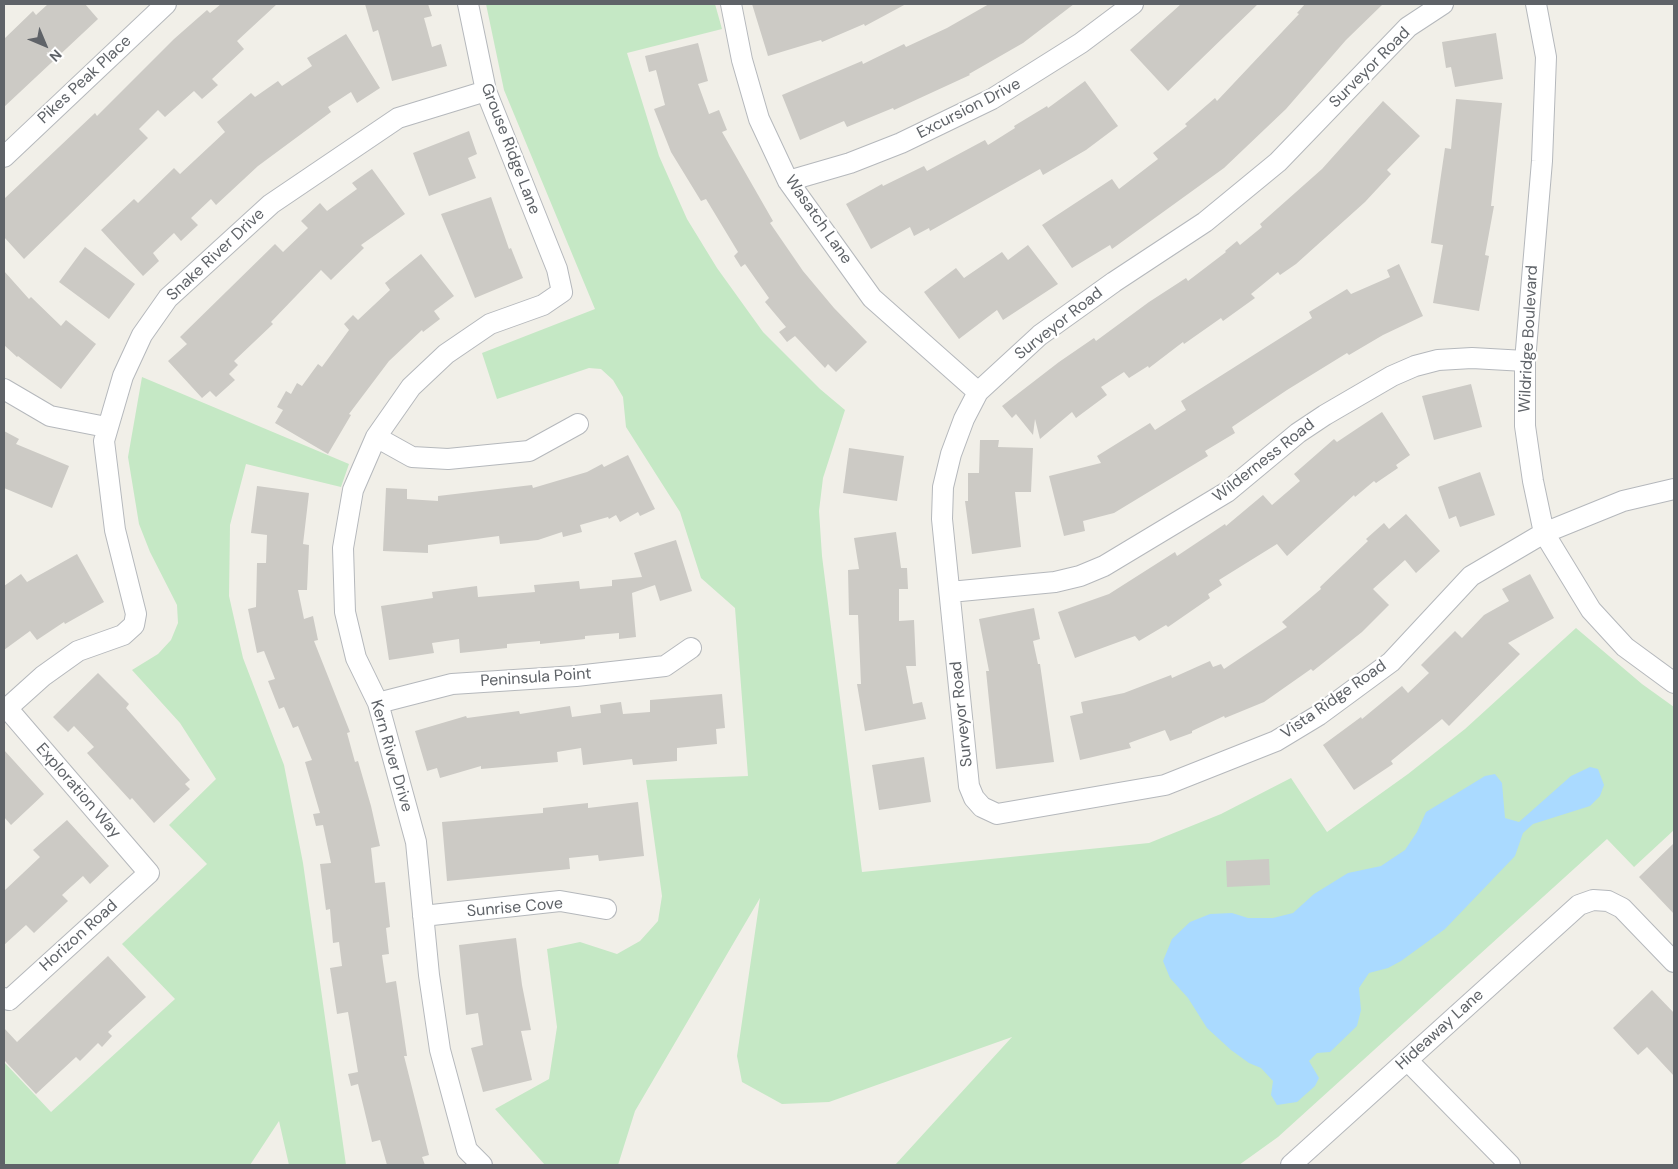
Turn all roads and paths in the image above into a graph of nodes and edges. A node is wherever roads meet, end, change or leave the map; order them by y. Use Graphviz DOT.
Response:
graph roads {
  1 [pos="166,4"];
  2 [pos="468,4"];
  3 [pos="731,4"];
  4 [pos="1133,4"];
  5 [pos="1443,4"];
  6 [pos="1536,4"];
  7 [pos="486,91"];
  8 [pos="4,156"];
  9 [pos="788,181"];
  10 [pos="562,292"];
  11 [pos="1525,361"];
  12 [pos="4,389"];
  13 [pos="978,392"];
  14 [pos="578,424"];
  15 [pos="106,427"];
  16 [pos="376,437"];
  17 [pos="1674,489"];
  18 [pos="1544,532"];
  19 [pos="950,592"];
  20 [pos="691,648"];
  21 [pos="1674,683"];
  22 [pos="378,703"];
  23 [pos="5,710"];
  24 [pos="982,807"];
  25 [pos="149,873"];
  26 [pos="606,909"];
  27 [pos="423,916"];
  28 [pos="1674,962"];
  29 [pos="6,999"];
  30 [pos="1407,1060"];
  31 [pos="482,1165"];
  32 [pos="1291,1165"];
  33 [pos="1510,1165"];
  1 -- 8 [label="street, Pikes Peak Place"];
  2 -- 7 [label="street, Grouse Ridge Lane"];
  3 -- 9 [label="street, Wasatch Lane"];
  4 -- 9 [label="street, Excursion Drive"];
  5 -- 13 [label="street, Surveyor Road"];
  6 -- 11 [label="street, Wildridge Boulevard"];
  7 -- 10 [label="street, Grouse Ridge Lane"];
  7 -- 15 [label="street, Snake River Drive"];
  9 -- 13 [label="street, Wasatch Lane"];
  10 -- 16 [label="street, Kern River Drive"];
  11 -- 18 [label="street, Wildridge Boulevard"];
  11 -- 19 [label="street, Wilderness Road"];
  12 -- 15 [label="street"];
  13 -- 19 [label="street, Surveyor Road"];
  14 -- 16 [label="street"];
  15 -- 23 [label="street, Snake River Drive"];
  16 -- 22 [label="street, Kern River Drive"];
  17 -- 18 [label="street, Vista Ridge Road"];
  18 -- 21 [label="street, Wildridge Boulevard"];
  18 -- 24 [label="street, Vista Ridge Road"];
  19 -- 24 [label="street, Surveyor Road"];
  20 -- 22 [label="street, Peninsula Point"];
  22 -- 27 [label="street, Kern River Drive"];
  23 -- 25 [label="street, Exploration Way"];
  25 -- 29 [label="street, Horizon Road"];
  26 -- 27 [label="street, Sunrise Cove"];
  27 -- 31 [label="street, Kern River Drive"];
  28 -- 30 [label="street, Hideaway Lane"];
  30 -- 32 [label="street, Hideaway Lane"];
  30 -- 33 [label="street"];
}
